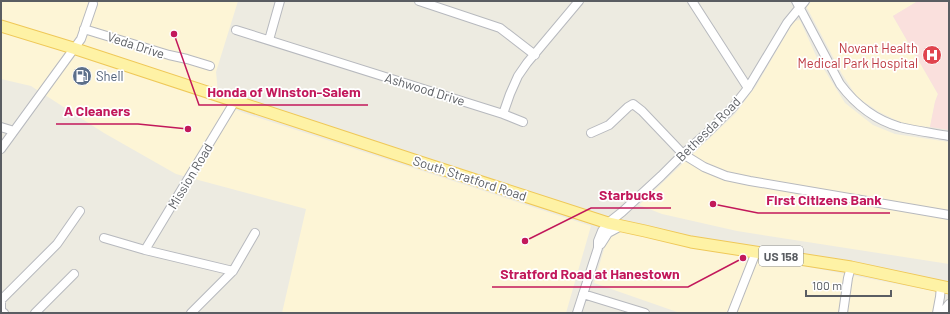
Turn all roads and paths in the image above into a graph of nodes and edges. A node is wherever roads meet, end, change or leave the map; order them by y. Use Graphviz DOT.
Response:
graph roads {
  1 [pos="280,1"];
  2 [pos="419,1"];
  3 [pos="579,1"];
  4 [pos="692,1"];
  5 [pos="805,1"];
  6 [pos="93,4"];
  7 [pos="797,4"];
  8 [pos="1,26"];
  9 [pos="84,28"];
  10 [pos="236,30"];
  11 [pos="269,40"];
  12 [pos="73,48"];
  13 [pos="535,55"];
  14 [pos="210,66"];
  15 [pos="748,88"];
  16 [pos="235,102"];
  17 [pos="503,114"];
  18 [pos="523,122"];
  19 [pos="1,127"];
  20 [pos="14,131"];
  21 [pos="591,133"];
  22 [pos="949,136"];
  23 [pos="1,149"];
  24 [pos="683,154"];
  25 [pos="80,211"];
  26 [pos="949,215"];
  27 [pos="608,223"];
  28 [pos="620,226"];
  29 [pos="255,233"];
  30 [pos="104,238"];
  31 [pos="598,248"];
  32 [pos="145,250"];
  33 [pos="756,252"];
  34 [pos="851,267"];
  35 [pos="233,271"];
  36 [pos="74,274"];
  37 [pos="945,287"];
  38 [pos="583,294"];
  39 [pos="1,300"];
  40 [pos="949,304"];
  41 [pos="4,313"];
  42 [pos="35,313"];
  43 [pos="191,313"];
  44 [pos="577,313"];
  45 [pos="644,313"];
  46 [pos="732,313"];
  47 [pos="843,313"];
  48 [pos="937,313"];
  49 [pos="945,313"];
  1 -- 11 [label="street"];
  2 -- 13 [label="street"];
  3 -- 13 [label="street"];
  4 -- 15 [label="street"];
  5 -- 7 [label="street, Bethesda Road"];
  6 -- 9 [label="street"];
  7 -- 15 [label="street, Bethesda Road"];
  7 -- 22 [label="street"];
  8 -- 12 [label="main road, South Stratford Road / US 158"];
  9 -- 12 [label="street"];
  9 -- 14 [label="street, Veda Drive"];
  10 -- 11 [label="street, Ashwood Drive"];
  11 -- 17 [label="street, Ashwood Drive"];
  12 -- 16 [label="main road, South Stratford Road / US 158"];
  12 -- 20 [label="street"];
  13 -- 17 [label="street"];
  15 -- 24 [label="street, Bethesda Road"];
  16 -- 27 [label="main road, South Stratford Road / US 158"];
  16 -- 32 [label="street, Mission Road"];
  17 -- 18 [label="street, Ashwood Drive"];
  19 -- 20 [label="street"];
  20 -- 23 [label="street"];
  21 -- 24 [label="street"];
  24 -- 26 [label="street"];
  24 -- 27 [label="street, Bethesda Road"];
  25 -- 39 [label="street"];
  27 -- 28 [label="main road, South Stratford Road / US 158"];
  27 -- 31 [label="street"];
  28 -- 31 [label="street"];
  28 -- 33 [label="main road, South Stratford Road / US 158"];
  29 -- 35 [label="street"];
  30 -- 32 [label="street"];
  31 -- 38 [label="street"];
  32 -- 35 [label="street"];
  33 -- 34 [label="main road, South Stratford Road / US 158"];
  33 -- 46 [label="street"];
  34 -- 37 [label="main road, South Stratford Road / US 158"];
  34 -- 47 [label="street"];
  35 -- 43 [label="street"];
  36 -- 42 [label="street"];
  37 -- 48 [label="street"];
  38 -- 44 [label="street"];
  38 -- 45 [label="street"];
  39 -- 41 [label="street"];
  40 -- 49 [label="street"];
}
